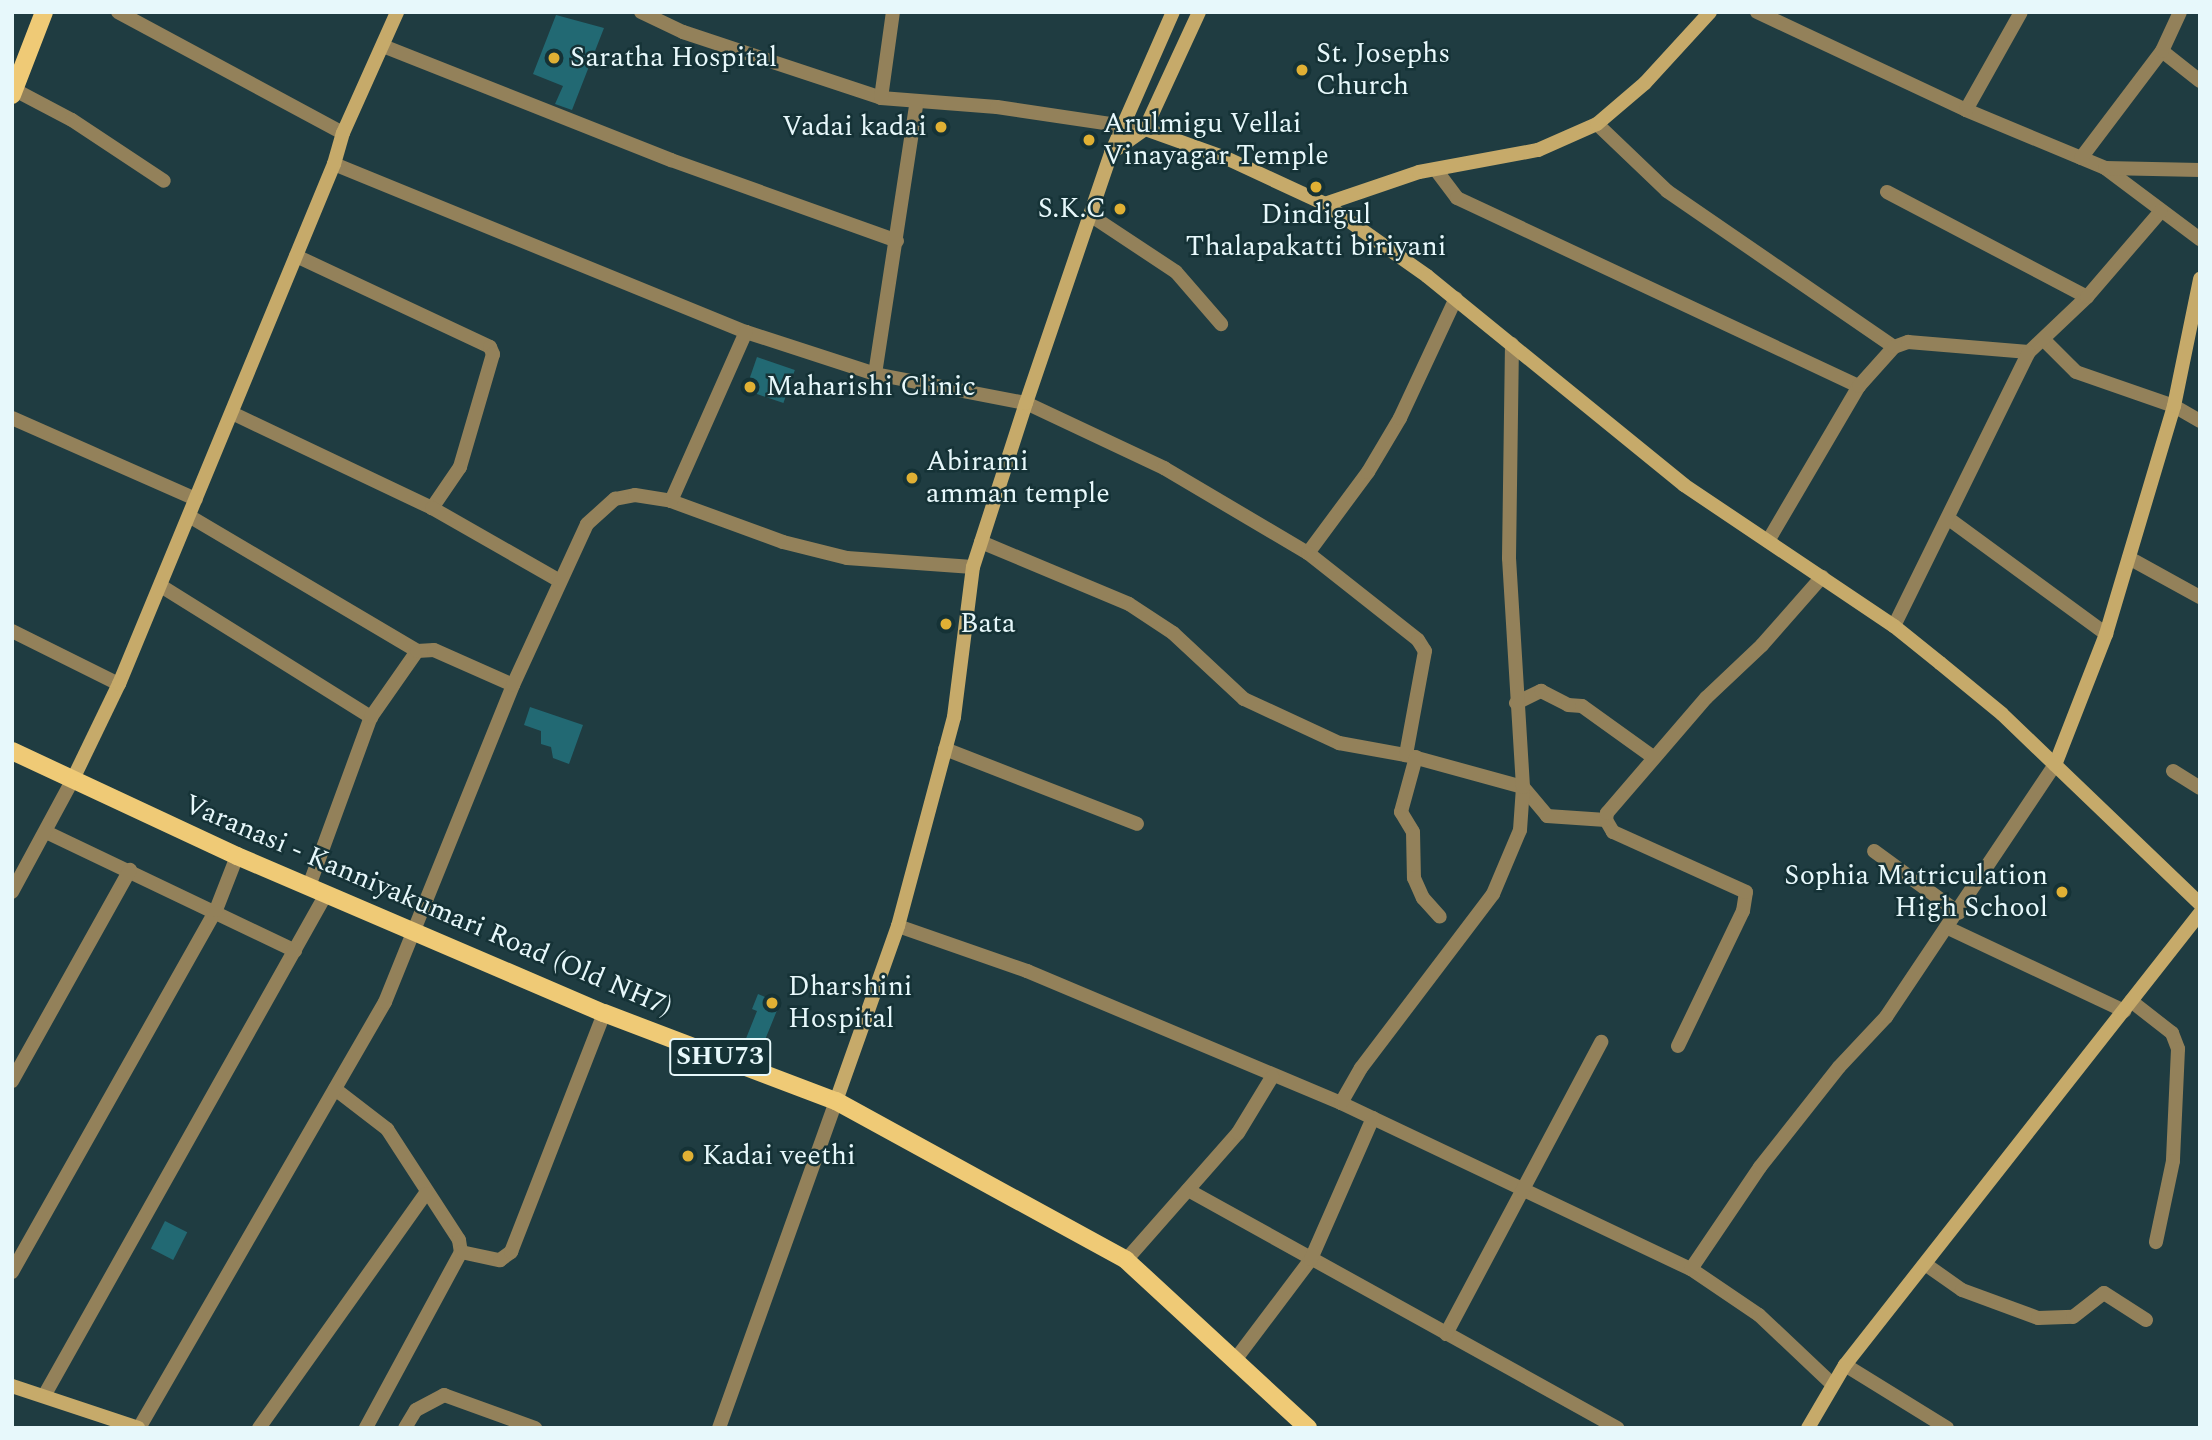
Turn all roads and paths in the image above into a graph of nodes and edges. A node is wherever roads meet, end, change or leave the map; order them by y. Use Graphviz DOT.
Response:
graph roads {
  1 [pos="44,12"];
  2 [pos="118,12"];
  3 [pos="397,12"];
  4 [pos="642,12"];
  5 [pos="893,12"];
  6 [pos="1172,12"];
  7 [pos="1199,12"];
  8 [pos="1710,12"];
  9 [pos="1757,12"];
  10 [pos="2021,12"];
  11 [pos="2180,12"];
  12 [pos="383,46"];
  13 [pos="2162,51"];
  14 [pos="2200,81"];
  15 [pos="13,93"];
  16 [pos="881,98"];
  17 [pos="917,101"];
  18 [pos="1966,110"];
  19 [pos="1121,122"];
  20 [pos="1597,124"];
  21 [pos="1145,129"];
  22 [pos="342,133"];
  23 [pos="1111,153"];
  24 [pos="2081,158"];
  25 [pos="334,164"];
  26 [pos="2105,168"];
  27 [pos="1436,170"];
  28 [pos="2200,170"];
  29 [pos="164,181"];
  30 [pos="1887,192"];
  31 [pos="1325,204"];
  32 [pos="2161,211"];
  33 [pos="1090,215"];
  34 [pos="2200,239"];
  35 [pos="897,241"];
  36 [pos="296,256"];
  37 [pos="2200,279"];
  38 [pos="2087,297"];
  39 [pos="1456,298"];
  40 [pos="1222,324"];
  41 [pos="746,332"];
  42 [pos="2044,340"];
  43 [pos="1512,344"];
  44 [pos="1894,347"];
  45 [pos="2029,352"];
  46 [pos="875,374"];
  47 [pos="1859,386"];
  48 [pos="1026,403"];
  49 [pos="2174,406"];
  50 [pos="232,412"];
  51 [pos="12,418"];
  52 [pos="2200,421"];
  53 [pos="196,499"];
  54 [pos="671,501"];
  55 [pos="432,508"];
  56 [pos="189,516"];
  57 [pos="1949,519"];
  58 [pos="1768,541"];
  59 [pos="981,542"];
  60 [pos="1308,553"];
  61 [pos="2129,558"];
  62 [pos="973,567"];
  63 [pos="1822,577"];
  64 [pos="560,581"];
  65 [pos="161,586"];
  66 [pos="2200,597"];
  67 [pos="1894,626"];
  68 [pos="12,631"];
  69 [pos="2106,634"];
  70 [pos="417,651"];
  71 [pos="119,684"];
  72 [pos="513,685"];
  73 [pos="1516,703"];
  74 [pos="371,717"];
  75 [pos="945,749"];
  76 [pos="12,751"];
  77 [pos="1411,756"];
  78 [pos="1653,757"];
  79 [pos="2055,765"];
  80 [pos="2173,771"];
  81 [pos="74,779"];
  82 [pos="1523,787"];
  83 [pos="2200,788"];
  84 [pos="1606,820"];
  85 [pos="1137,824"];
  86 [pos="46,832"];
  87 [pos="1874,851"];
  88 [pos="237,856"];
  89 [pos="130,870"];
  90 [pos="309,886"];
  91 [pos="12,892"];
  92 [pos="326,894"];
  93 [pos="2200,904"];
  94 [pos="216,910"];
  95 [pos="1959,913"];
  96 [pos="2200,913"];
  97 [pos="1440,917"];
  98 [pos="898,926"];
  99 [pos="1948,928"];
  100 [pos="415,929"];
  101 [pos="295,951"];
  102 [pos="2127,1006"];
  103 [pos="604,1013"];
  104 [pos="1601,1042"];
  105 [pos="1678,1046"];
  106 [pos="1272,1077"];
  107 [pos="12,1081"];
  108 [pos="335,1089"];
  109 [pos="836,1101"];
  110 [pos="1341,1103"];
  111 [pos="1373,1118"];
  112 [pos="1188,1190"];
  113 [pos="1525,1192"];
  114 [pos="425,1194"];
  115 [pos="2156,1242"];
  116 [pos="461,1252"];
  117 [pos="1311,1259"];
  118 [pos="1126,1260"];
  119 [pos="1925,1264"];
  120 [pos="1691,1269"];
  121 [pos="12,1272"];
  122 [pos="2146,1320"];
  123 [pos="1446,1334"];
  124 [pos="1235,1360"];
  125 [pos="1845,1365"];
  126 [pos="1832,1384"];
  127 [pos="12,1386"];
  128 [pos="44,1396"];
  129 [pos="139,1428"];
  130 [pos="259,1428"];
  131 [pos="366,1428"];
  132 [pos="405,1428"];
  133 [pos="535,1428"];
  134 [pos="719,1428"];
  135 [pos="1308,1428"];
  136 [pos="1617,1428"];
  137 [pos="1808,1428"];
  138 [pos="1947,1428"];
  1 -- 15 [label="main road"];
  2 -- 22 [label="street"];
  3 -- 12 [label="main road"];
  4 -- 16 [label="street"];
  5 -- 16 [label="street"];
  6 -- 19 [label="main road"];
  7 -- 21 [label="main road"];
  8 -- 20 [label="main road"];
  9 -- 18 [label="street"];
  10 -- 18 [label="street"];
  11 -- 13 [label="street"];
  12 -- 22 [label="main road"];
  12 -- 35 [label="street"];
  13 -- 14 [label="street"];
  13 -- 24 [label="street"];
  15 -- 29 [label="street"];
  16 -- 17 [label="street"];
  17 -- 19 [label="street"];
  17 -- 35 [label="street"];
  18 -- 24 [label="street"];
  19 -- 21 [label="street"];
  19 -- 23 [label="main road"];
  20 -- 27 [label="main road"];
  20 -- 44 [label="street"];
  21 -- 23 [label="main road"];
  21 -- 31 [label="main road"];
  22 -- 25 [label="main road"];
  23 -- 33 [label="main road"];
  24 -- 26 [label="street"];
  25 -- 36 [label="main road"];
  25 -- 41 [label="street"];
  26 -- 28 [label="street"];
  26 -- 32 [label="street"];
  27 -- 31 [label="main road"];
  27 -- 47 [label="street"];
  30 -- 38 [label="street"];
  31 -- 39 [label="main road"];
  32 -- 34 [label="street"];
  32 -- 38 [label="street"];
  33 -- 40 [label="street"];
  33 -- 48 [label="main road"];
  35 -- 46 [label="street"];
  36 -- 50 [label="main road"];
  36 -- 55 [label="street"];
  37 -- 49 [label="main road"];
  38 -- 42 [label="street"];
  39 -- 43 [label="main road"];
  39 -- 60 [label="street"];
  41 -- 46 [label="street"];
  41 -- 54 [label="street"];
  42 -- 45 [label="street"];
  42 -- 49 [label="street"];
  43 -- 58 [label="main road"];
  43 -- 73 [label="street"];
  44 -- 45 [label="street"];
  44 -- 47 [label="street"];
  45 -- 57 [label="street"];
  46 -- 48 [label="street"];
  47 -- 58 [label="street"];
  48 -- 59 [label="main road"];
  48 -- 60 [label="street"];
  49 -- 52 [label="street"];
  49 -- 61 [label="main road"];
  50 -- 53 [label="main road"];
  50 -- 55 [label="street"];
  51 -- 53 [label="street"];
  53 -- 56 [label="main road"];
  54 -- 62 [label="street"];
  54 -- 64 [label="street"];
  55 -- 64 [label="street"];
  56 -- 65 [label="main road"];
  56 -- 70 [label="street"];
  57 -- 67 [label="street"];
  57 -- 69 [label="street"];
  58 -- 63 [label="main road"];
  59 -- 62 [label="main road"];
  59 -- 77 [label="street"];
  60 -- 77 [label="street"];
  61 -- 66 [label="street"];
  61 -- 69 [label="main road"];
  62 -- 75 [label="main road"];
  63 -- 67 [label="main road"];
  63 -- 78 [label="street"];
  64 -- 72 [label="street"];
  65 -- 71 [label="main road"];
  65 -- 74 [label="street"];
  67 -- 79 [label="main road"];
  68 -- 71 [label="street"];
  69 -- 79 [label="main road"];
  70 -- 72 [label="street"];
  70 -- 74 [label="street"];
  71 -- 81 [label="main road"];
  72 -- 100 [label="street"];
  73 -- 78 [label="street"];
  73 -- 82 [label="street"];
  74 -- 90 [label="street"];
  75 -- 85 [label="street"];
  75 -- 98 [label="main road"];
  76 -- 81 [label="main road, Varanasi - Kanniyakumari Road (Old NH7) / SHU73"];
  77 -- 82 [label="street"];
  77 -- 97 [label="street"];
  78 -- 84 [label="street"];
  79 -- 93 [label="main road"];
  79 -- 95 [label="street"];
  80 -- 83 [label="street"];
  81 -- 86 [label="street"];
  81 -- 88 [label="main road, Varanasi - Kanniyakumari Road (Old NH7) / SHU73"];
  82 -- 84 [label="street"];
  82 -- 110 [label="street"];
  84 -- 105 [label="street"];
  86 -- 89 [label="street"];
  86 -- 91 [label="street"];
  87 -- 95 [label="street"];
  88 -- 90 [label="main road, Varanasi - Kanniyakumari Road (Old NH7) / SHU73"];
  88 -- 94 [label="street"];
  89 -- 94 [label="street"];
  89 -- 107 [label="street"];
  90 -- 92 [label="main road, Varanasi - Kanniyakumari Road (Old NH7) / SHU73"];
  92 -- 100 [label="main road, Varanasi - Kanniyakumari Road (Old NH7) / SHU73"];
  92 -- 101 [label="street"];
  94 -- 101 [label="street"];
  94 -- 121 [label="street"];
  95 -- 99 [label="street"];
  96 -- 102 [label="main road"];
  98 -- 106 [label="street"];
  98 -- 109 [label="main road"];
  99 -- 102 [label="street"];
  99 -- 120 [label="street"];
  100 -- 103 [label="main road, Varanasi - Kanniyakumari Road (Old NH7) / SHU73"];
  100 -- 108 [label="street"];
  101 -- 128 [label="street"];
  102 -- 115 [label="street"];
  102 -- 119 [label="main road"];
  103 -- 109 [label="main road, Varanasi - Kanniyakumari Road (Old NH7) / SHU73"];
  103 -- 116 [label="street"];
  104 -- 113 [label="street"];
  106 -- 110 [label="street"];
  106 -- 112 [label="street"];
  108 -- 114 [label="street"];
  108 -- 129 [label="street"];
  109 -- 118 [label="main road, Varanasi - Kanniyakumari Road (Old NH7) / SHU73"];
  109 -- 134 [label="street"];
  110 -- 111 [label="street"];
  111 -- 113 [label="street"];
  111 -- 117 [label="street"];
  112 -- 117 [label="street"];
  112 -- 118 [label="street"];
  113 -- 120 [label="street"];
  113 -- 123 [label="street"];
  114 -- 116 [label="street"];
  114 -- 130 [label="street"];
  116 -- 131 [label="street"];
  117 -- 123 [label="street"];
  117 -- 124 [label="street"];
  118 -- 124 [label="main road, Varanasi - Kanniyakumari Road (Old NH7) / SHU73"];
  119 -- 122 [label="street"];
  119 -- 125 [label="main road"];
  120 -- 126 [label="street"];
  123 -- 136 [label="street"];
  124 -- 135 [label="main road, Varanasi - Kanniyakumari Road (Old NH7) / SHU73"];
  125 -- 126 [label="main road"];
  125 -- 138 [label="street"];
  126 -- 137 [label="main road"];
  127 -- 128 [label="main road"];
  128 -- 129 [label="main road"];
  132 -- 133 [label="street"];
}
